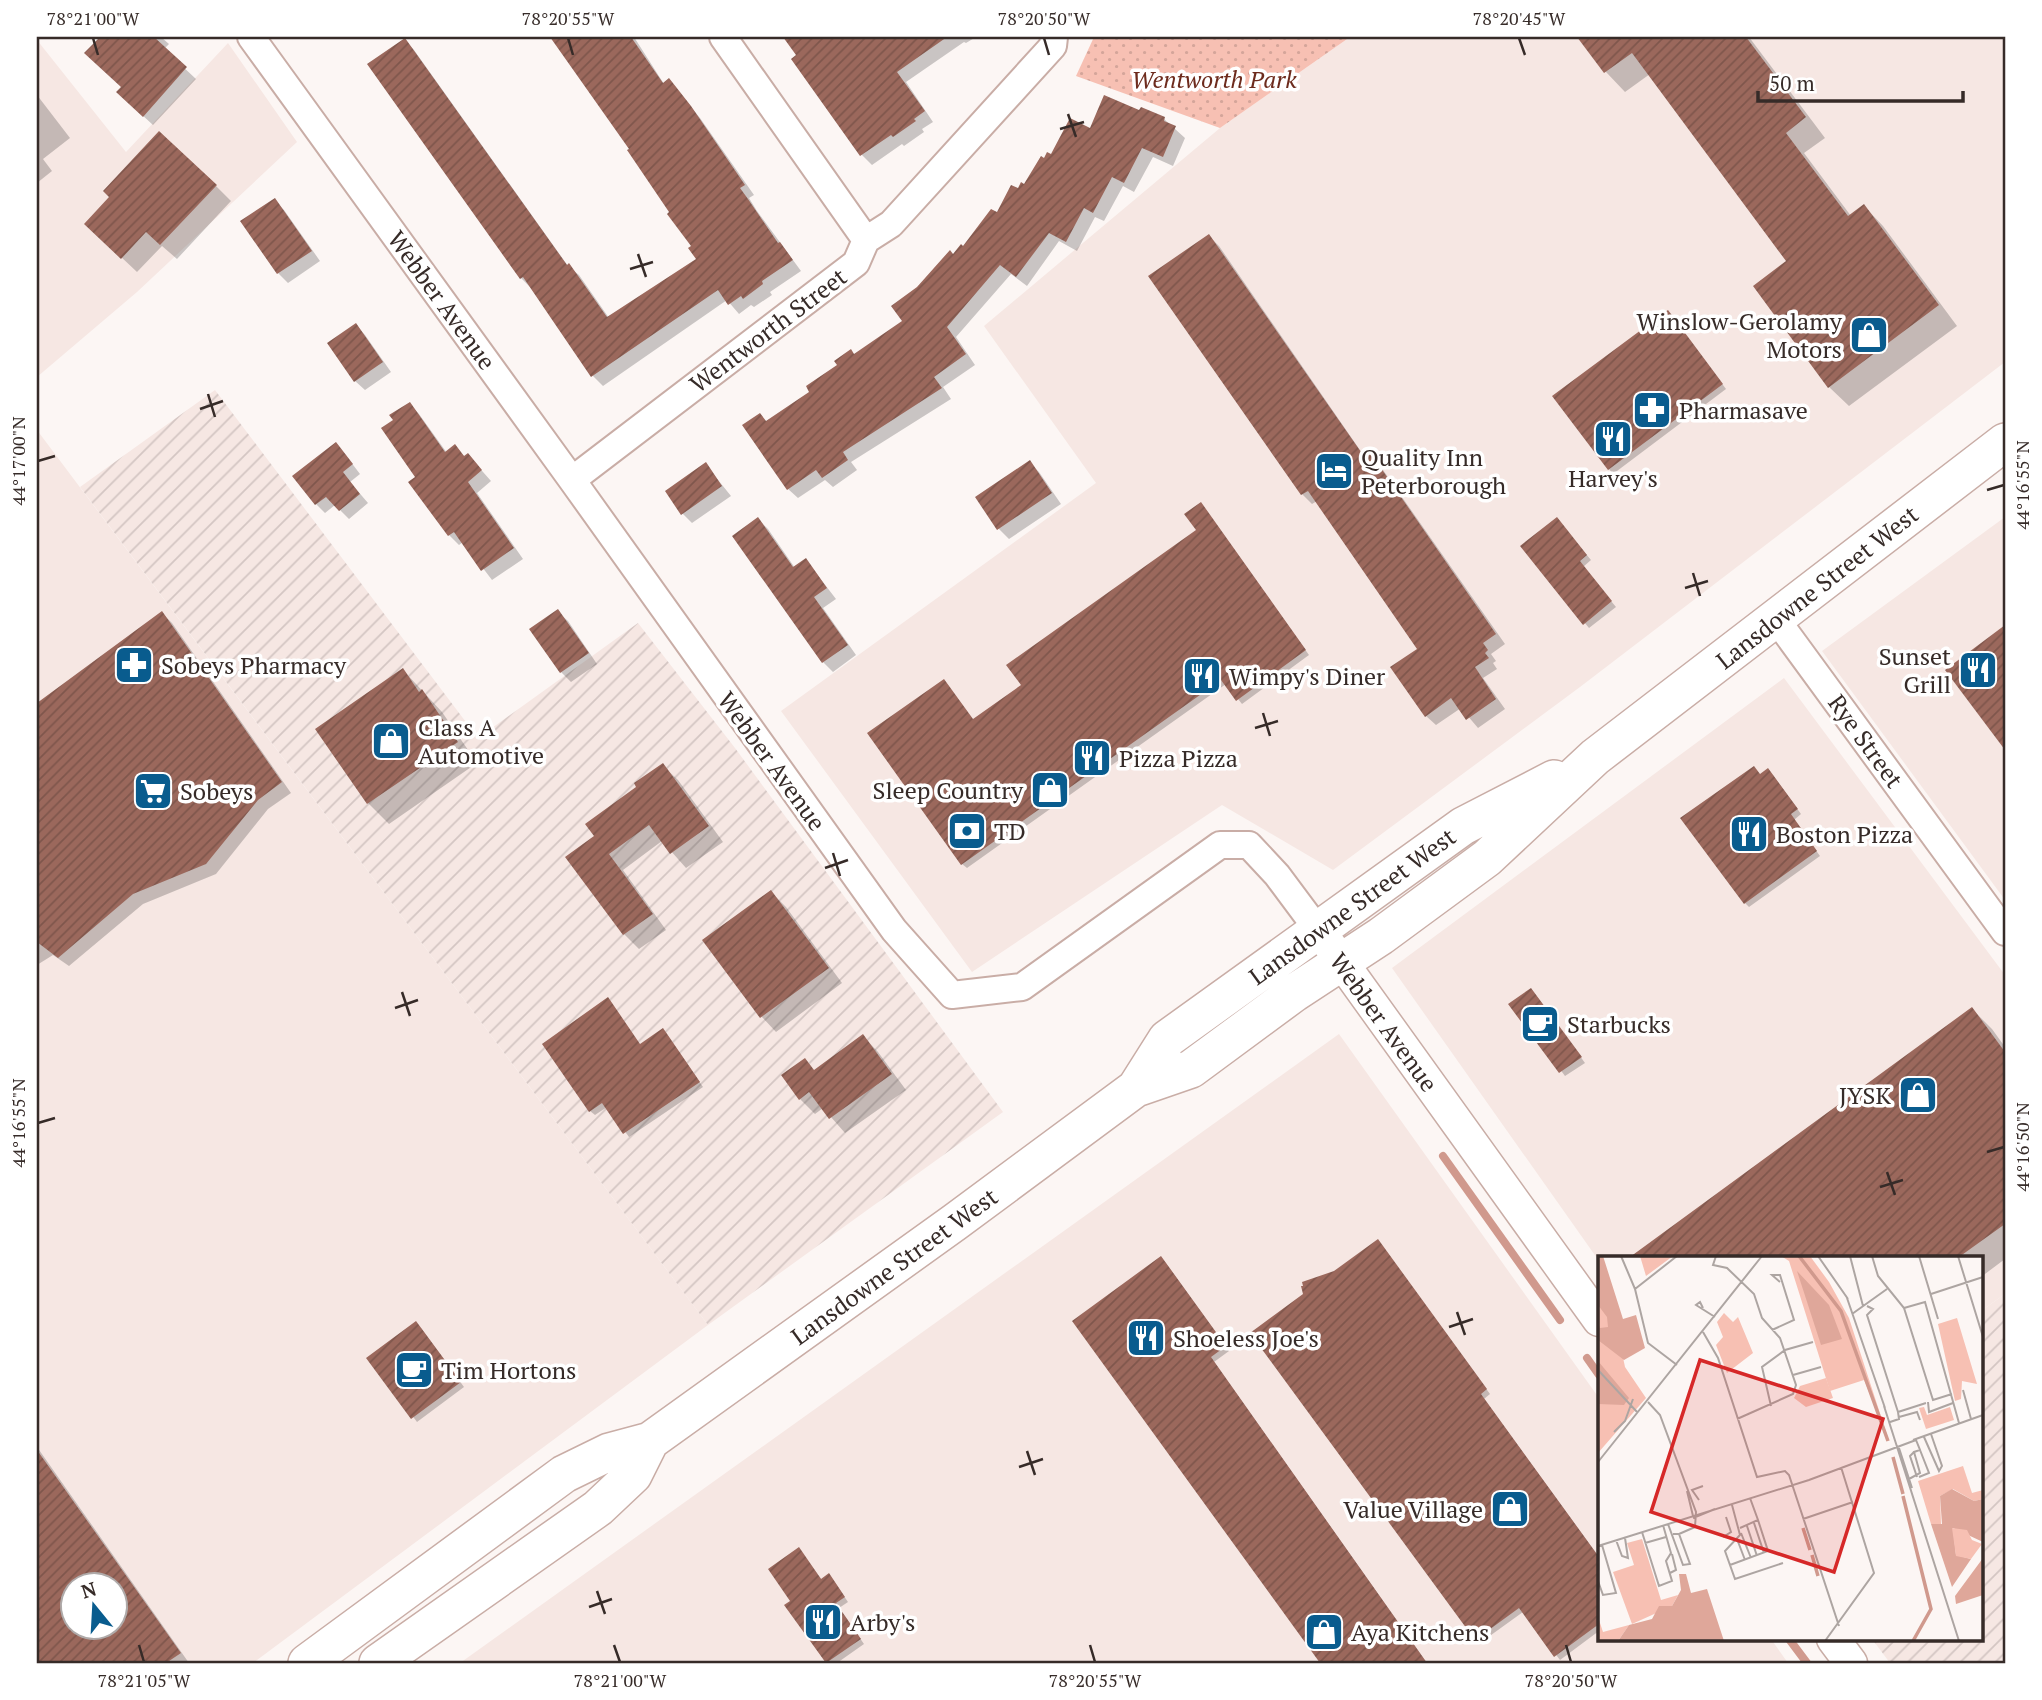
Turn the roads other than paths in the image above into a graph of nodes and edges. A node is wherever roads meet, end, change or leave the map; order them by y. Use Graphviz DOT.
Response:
graph roads {
  1 [pos="251,37"];
  2 [pos="723,37"];
  3 [pos="1054,37"];
  4 [pos="866,240"];
  5 [pos="2005,442"];
  6 [pos="572,480"];
  7 [pos="1776,619"];
  8 [pos="1595,757"];
  9 [pos="1318,930"];
  10 [pos="2005,932"];
  11 [pos="1341,962"];
  12 [pos="1136,1088"];
  13 [pos="1598,1319"];
  14 [pos="650,1441"];
  15 [pos="1834,1640"];
  16 [pos="307,1663"];
  17 [pos="378,1663"];
  18 [pos="1850,1663"];
  1 -- 6 [label="street, Webber Avenue"];
  2 -- 4 [label="street"];
  3 -- 4 [label="street, Wentworth Street"];
  4 -- 6 [label="street, Wentworth Street"];
  5 -- 7 [label="main road, Lansdowne Street West"];
  6 -- 9 [label="street, Webber Avenue"];
  7 -- 8 [label="main road, Lansdowne Street West"];
  7 -- 10 [label="street, Rye Street"];
  8 -- 9 [label="main road, Lansdowne Street West"];
  8 -- 11 [label="main road, Lansdowne Street West"];
  9 -- 11 [label="street, Webber Avenue"];
  9 -- 12 [label="main road, Lansdowne Street West"];
  11 -- 12 [label="main road, Lansdowne Street West"];
  11 -- 13 [label="street, Webber Avenue"];
  12 -- 14 [label="main road, Lansdowne Street West"];
  14 -- 16 [label="main road, Lansdowne Street West"];
  14 -- 17 [label="main road, Lansdowne Street West"];
  15 -- 18 [label="street"];
}
